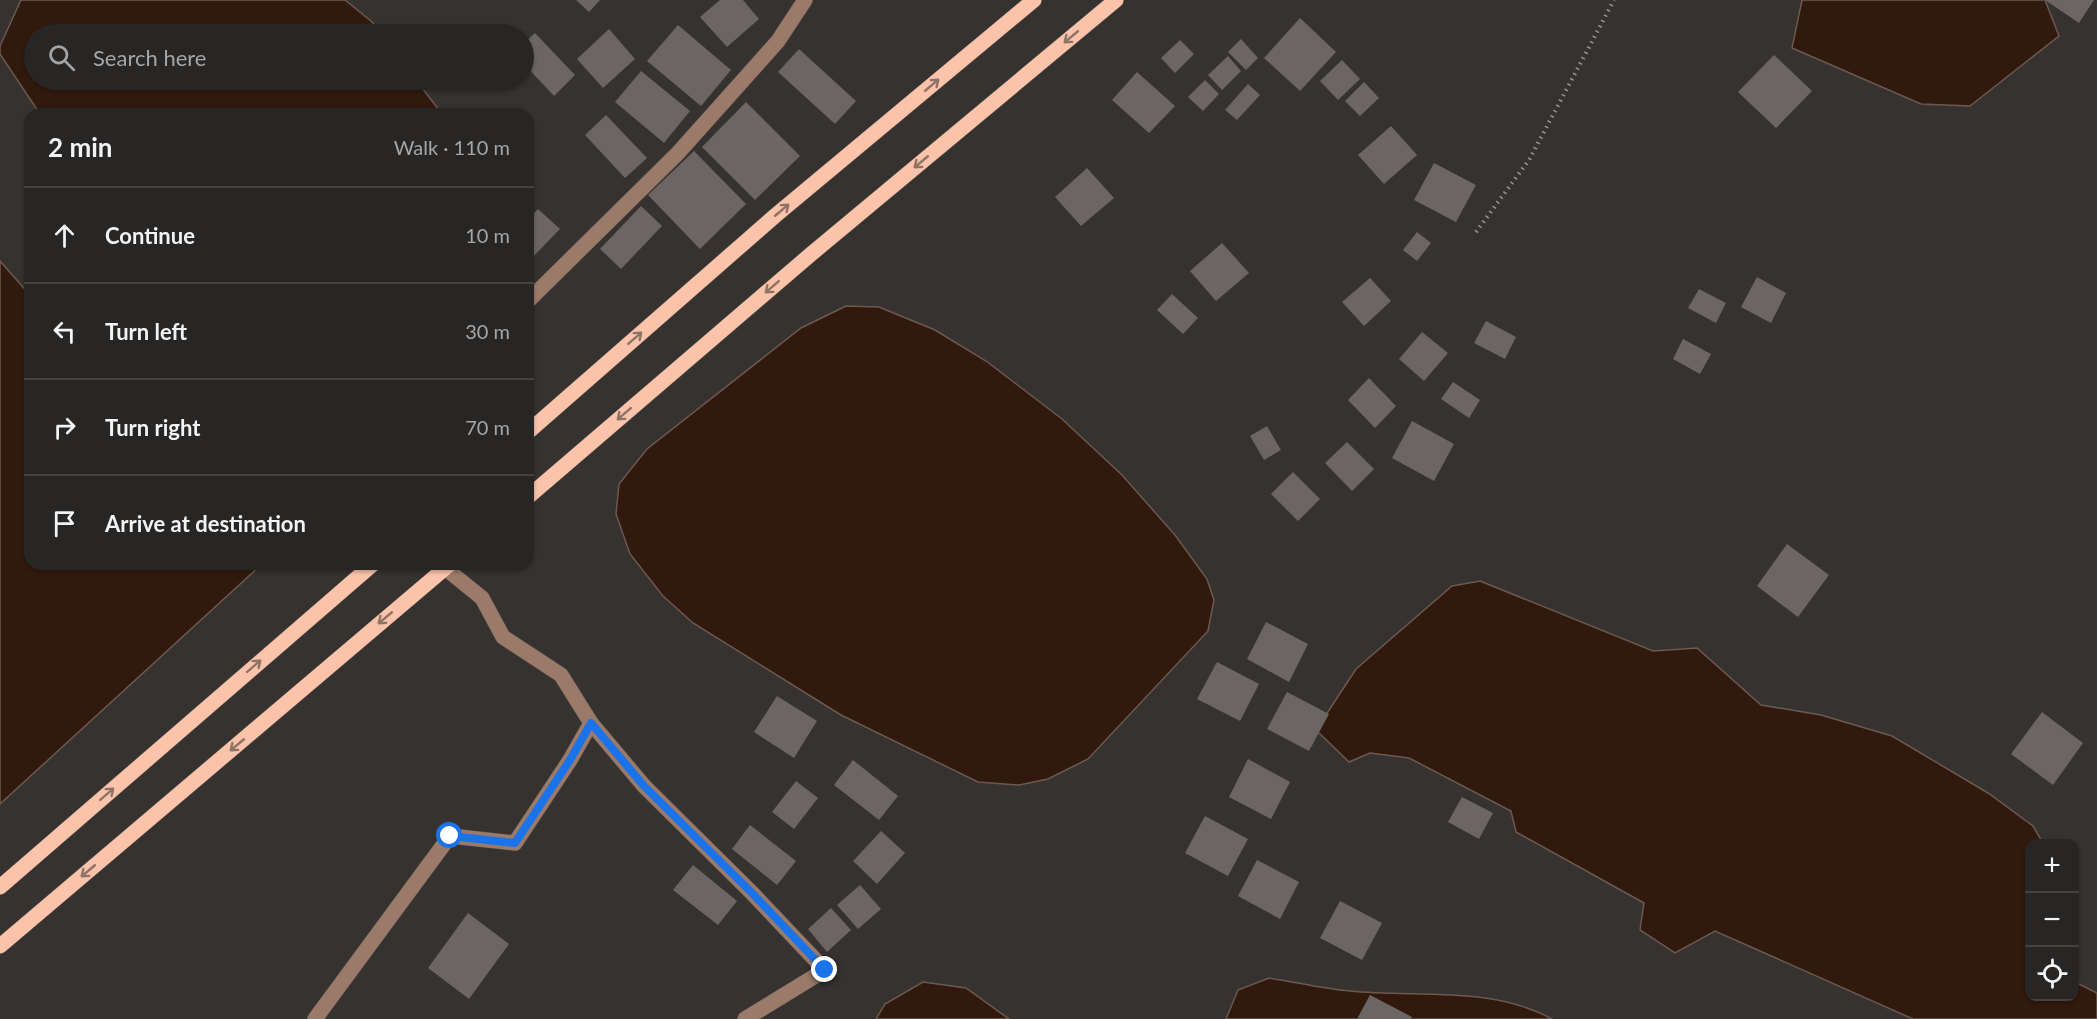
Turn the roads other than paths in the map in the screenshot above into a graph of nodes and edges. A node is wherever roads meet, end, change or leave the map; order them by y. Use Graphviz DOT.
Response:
graph roads {
  1 [pos="805,0"];
  2 [pos="1034,0"];
  3 [pos="1116,0"];
  4 [pos="534,295"];
  5 [pos="534,427"];
  6 [pos="534,492"];
  7 [pos="366,570"];
  8 [pos="443,570"];
  9 [pos="452,570"];
  10 [pos="591,723"];
  11 [pos="0,887"];
  12 [pos="0,946"];
  13 [pos="315,1019"];
  14 [pos="745,1019"];
  1 -- 4 [label="street"];
  5 -- 2 [label="main road, one-way"];
  3 -- 6 [label="main road, one-way"];
  11 -- 7 [label="main road, one-way"];
  8 -- 12 [label="main road, one-way"];
  9 -- 10 [label="street"];
  10 -- 13 [label="street"];
  10 -- 14 [label="street"];
}
